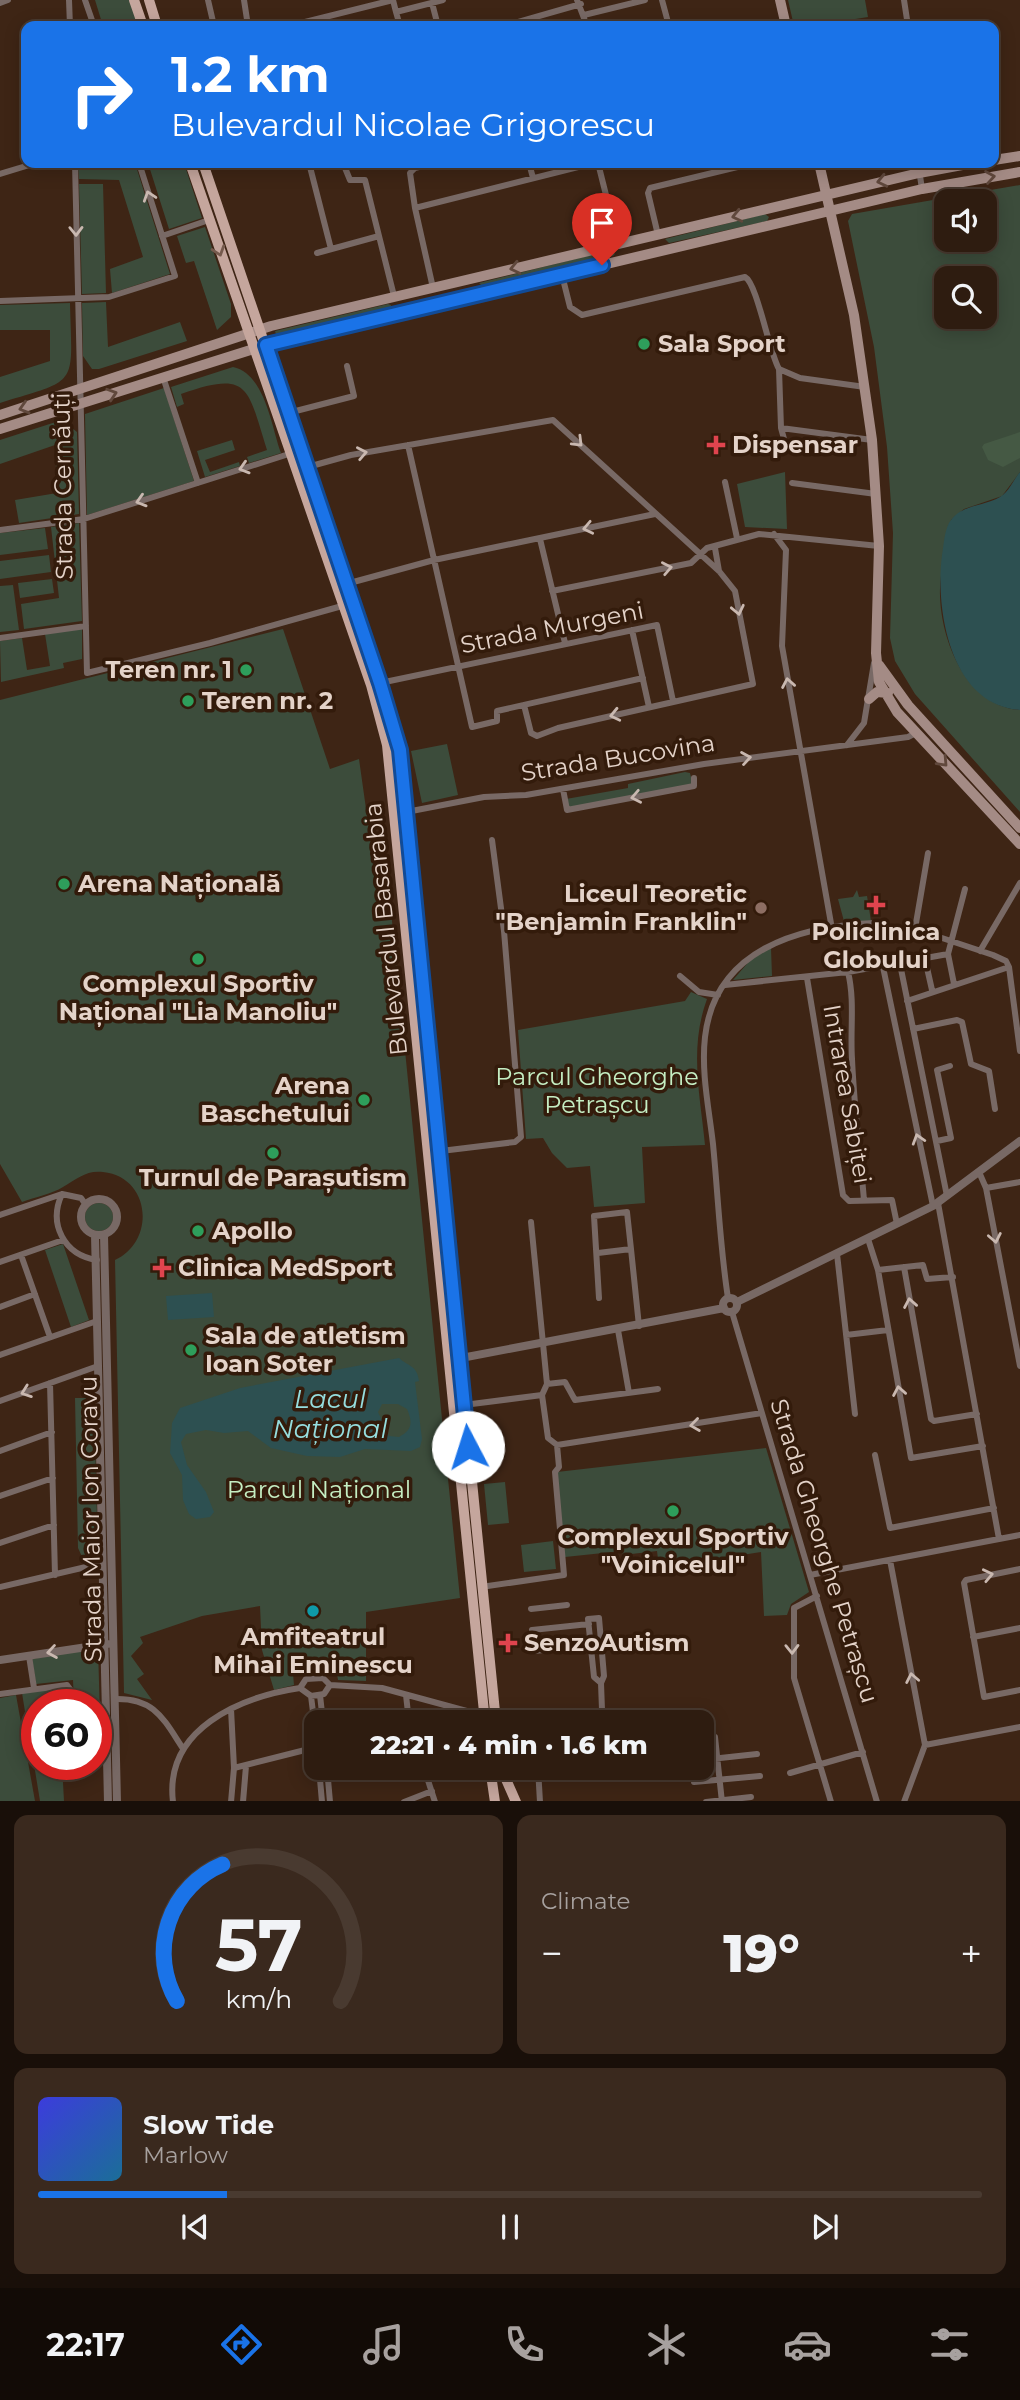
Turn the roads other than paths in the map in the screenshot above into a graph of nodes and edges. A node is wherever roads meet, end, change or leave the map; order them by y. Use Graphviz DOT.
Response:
graph roads {
  1 [pos="8,0"];
  2 [pos="69,0"];
  3 [pos="85,0"];
  4 [pos="134,0"];
  5 [pos="149,0"];
  6 [pos="208,0"];
  7 [pos="244,0"];
  8 [pos="393,0"];
  9 [pos="443,0"];
  10 [pos="645,0"];
  11 [pos="662,0"];
  12 [pos="780,0"];
  13 [pos="904,0"];
  14 [pos="579,2"];
  15 [pos="0,3"];
  16 [pos="432,4"];
  17 [pos="396,12"];
  18 [pos="584,15"];
  19 [pos="70,21"];
  20 [pos="92,21"];
  21 [pos="141,21"];
  22 [pos="155,21"];
  23 [pos="213,21"];
  24 [pos="247,21"];
  25 [pos="313,21"];
  26 [pos="399,21"];
  27 [pos="437,21"];
  28 [pos="520,21"];
  29 [pos="586,21"];
  30 [pos="667,21"];
  31 [pos="785,21"];
  32 [pos="907,21"];
  33 [pos="1020,156"];
  34 [pos="999,159"];
  35 [pos="21,168"];
  36 [pos="75,168"];
  37 [pos="141,168"];
  38 [pos="192,168"];
  39 [pos="205,168"];
  40 [pos="310,168"];
  41 [pos="345,168"];
  42 [pos="415,168"];
  43 [pos="530,168"];
  44 [pos="575,168"];
  45 [pos="597,168"];
  46 [pos="733,168"];
  47 [pos="820,168"];
  48 [pos="918,168"];
  49 [pos="1020,172"];
  50 [pos="0,174"];
  51 [pos="533,178"];
  52 [pos="922,189"];
  53 [pos="827,194"];
  54 [pos="415,208"];
  55 [pos="769,209"];
  56 [pos="831,212"];
  57 [pos="209,220"];
  58 [pos="774,225"];
  59 [pos="658,235"];
  60 [pos="162,236"];
  61 [pos="379,236"];
  62 [pos="618,243"];
  63 [pos="331,249"];
  64 [pos="662,250"];
  65 [pos="317,253"];
  66 [pos="622,260"];
  67 [pos="562,275"];
  68 [pos="472,278"];
  69 [pos="433,288"];
  70 [pos="477,295"];
  71 [pos="394,296"];
  72 [pos="78,298"];
  73 [pos="0,301"];
  74 [pos="398,313"];
  75 [pos="261,330"];
  76 [pos="249,334"];
  77 [pos="266,345"];
  78 [pos="254,348"];
  79 [pos="347,366"];
  80 [pos="779,369"];
  81 [pos="163,377"];
  82 [pos="865,387"];
  83 [pos="80,391"];
  84 [pos="80,404"];
  85 [pos="288,414"];
  86 [pos="0,415"];
  87 [pos="781,428"];
  88 [pos="0,429"];
  89 [pos="872,440"];
  90 [pos="408,445"];
  91 [pos="786,446"];
  92 [pos="295,452"];
  93 [pos="301,469"];
  94 [pos="725,482"];
  95 [pos="198,483"];
  96 [pos="792,483"];
  97 [pos="876,494"];
  98 [pos="655,514"];
  99 [pos="83,519"];
  100 [pos="0,530"];
  101 [pos="774,534"];
  102 [pos="797,536"];
  103 [pos="737,538"];
  104 [pos="540,539"];
  105 [pos="879,546"];
  106 [pos="715,548"];
  107 [pos="786,551"];
  108 [pos="702,556"];
  109 [pos="435,560"];
  110 [pos="719,571"];
  111 [pos="346,584"];
  112 [pos="552,591"];
  113 [pos="342,606"];
  114 [pos="86,626"];
  115 [pos="632,630"];
  116 [pos="0,638"];
  117 [pos="565,643"];
  118 [pos="876,657"];
  119 [pos="458,666"];
  120 [pos="643,678"];
  121 [pos="380,683"];
  122 [pos="883,692"];
  123 [pos="869,699"];
  124 [pos="673,701"];
  125 [pos="524,705"];
  126 [pos="649,707"];
  127 [pos="914,712"];
  128 [pos="916,733"];
  129 [pos="847,745"];
  130 [pos="801,750"];
  131 [pos="694,778"];
  132 [pos="563,789"];
  133 [pos="402,813"];
  134 [pos="1020,828"];
  135 [pos="492,840"];
  136 [pos="1020,844"];
  137 [pos="928,853"];
  138 [pos="1020,883"];
  139 [pos="965,889"];
  140 [pos="874,923"];
  141 [pos="832,929"];
  142 [pos="952,941"];
  143 [pos="980,951"];
  144 [pos="948,954"];
  145 [pos="925,959"];
  146 [pos="883,967"];
  147 [pos="1009,967"];
  148 [pos="901,969"];
  149 [pos="848,972"];
  150 [pos="680,976"];
  151 [pos="807,978"];
  152 [pos="954,984"];
  153 [pos="724,985"];
  154 [pos="932,990"];
  155 [pos="718,995"];
  156 [pos="907,1001"];
  157 [pos="913,1029"];
  158 [pos="1020,1051"];
  159 [pos="950,1066"];
  160 [pos="995,1109"];
  161 [pos="937,1141"];
  162 [pos="1020,1142"];
  163 [pos="441,1151"];
  164 [pos="979,1172"];
  165 [pos="1020,1182"];
  166 [pos="986,1188"];
  167 [pos="62,1194"];
  168 [pos="947,1196"];
  169 [pos="864,1200"];
  170 [pos="936,1204"];
  171 [pos="86,1205"];
  172 [pos="0,1215"];
  173 [pos="531,1222"];
  174 [pos="897,1224"];
  175 [pos="99,1235"];
  176 [pos="868,1239"];
  177 [pos="63,1240"];
  178 [pos="631,1249"];
  179 [pos="598,1253"];
  180 [pos="837,1254"];
  181 [pos="21,1255"];
  182 [pos="100,1260"];
  183 [pos="0,1262"];
  184 [pos="904,1267"];
  185 [pos="878,1270"];
  186 [pos="953,1277"];
  187 [pos="35,1294"];
  188 [pos="599,1298"];
  189 [pos="733,1300"];
  190 [pos="0,1307"];
  191 [pos="728,1310"];
  192 [pos="101,1321"];
  193 [pos="639,1326"];
  194 [pos="618,1330"];
  195 [pos="888,1330"];
  196 [pos="846,1335"];
  197 [pos="50,1337"];
  198 [pos="543,1343"];
  199 [pos="0,1355"];
  200 [pos="454,1359"];
  201 [pos="102,1366"];
  202 [pos="1020,1366"];
  203 [pos="50,1383"];
  204 [pos="547,1384"];
  205 [pos="658,1389"];
  206 [pos="629,1393"];
  207 [pos="542,1395"];
  208 [pos="0,1401"];
  209 [pos="464,1405"];
  210 [pos="762,1413"];
  211 [pos="855,1414"];
  212 [pos="977,1415"];
  213 [pos="52,1432"];
  214 [pos="556,1445"];
  215 [pos="983,1446"];
  216 [pos="0,1451"];
  217 [pos="875,1455"];
  218 [pos="53,1478"];
  219 [pos="0,1496"];
  220 [pos="993,1508"];
  221 [pos="54,1525"];
  222 [pos="1020,1535"];
  223 [pos="999,1539"];
  224 [pos="0,1543"];
  225 [pos="890,1560"];
  226 [pos="107,1563"];
  227 [pos="1020,1569"];
  228 [pos="55,1575"];
  229 [pos="810,1575"];
  230 [pos="0,1587"];
  231 [pos="481,1587"];
  232 [pos="817,1596"];
  233 [pos="567,1605"];
  234 [pos="531,1609"];
  235 [pos="589,1624"];
  236 [pos="1020,1628"];
  237 [pos="533,1630"];
  238 [pos="974,1637"];
  239 [pos="109,1644"];
  240 [pos="591,1645"];
  241 [pos="534,1651"];
  242 [pos="29,1656"];
  243 [pos="0,1660"];
  244 [pos="601,1683"];
  245 [pos="330,1685"];
  246 [pos="34,1688"];
  247 [pos="300,1688"];
  248 [pos="70,1689"];
  249 [pos="110,1689"];
  250 [pos="1020,1690"];
  251 [pos="0,1694"];
  252 [pos="320,1695"];
  253 [pos="406,1695"];
  254 [pos="312,1696"];
  255 [pos="114,1699"];
  256 [pos="232,1709"];
  257 [pos="313,1710"];
  258 [pos="322,1710"];
  259 [pos="408,1710"];
  260 [pos="455,1710"];
  261 [pos="484,1710"];
  262 [pos="495,1710"];
  263 [pos="602,1710"];
  264 [pos="1020,1727"];
  265 [pos="715,1737"];
  266 [pos="925,1745"];
  267 [pos="182,1747"];
  268 [pos="304,1749"];
  269 [pos="863,1752"];
  270 [pos="757,1754"];
  271 [pos="714,1759"];
  272 [pos="717,1759"];
  273 [pos="112,1760"];
  274 [pos="820,1765"];
  275 [pos="246,1766"];
  276 [pos="234,1768"];
  277 [pos="790,1773"];
  278 [pos="760,1776"];
  279 [pos="110,1780"];
  280 [pos="320,1780"];
  281 [pos="328,1780"];
  282 [pos="428,1780"];
  283 [pos="497,1780"];
  284 [pos="505,1780"];
  285 [pos="539,1780"];
  286 [pos="719,1780"];
  287 [pos="694,1782"];
  288 [pos="432,1791"];
  289 [pos="751,1797"];
  290 [pos="108,1801"];
  291 [pos="117,1801"];
  292 [pos="173,1801"];
  293 [pos="231,1801"];
  294 [pos="243,1801"];
  295 [pos="323,1801"];
  296 [pos="330,1801"];
  297 [pos="404,1801"];
  298 [pos="435,1801"];
  299 [pos="495,1801"];
  300 [pos="516,1801"];
  301 [pos="540,1801"];
  302 [pos="706,1801"];
  303 [pos="722,1801"];
  304 [pos="831,1801"];
  305 [pos="877,1801"];
  306 [pos="904,1801"];
  1 -- 15 [label="street"];
  2 -- 19 [label="street"];
  3 -- 20 [label="street"];
  4 -- 21 [label="main road"];
  5 -- 22 [label="main road"];
  6 -- 23 [label="street"];
  7 -- 24 [label="street"];
  8 -- 17 [label="street"];
  8 -- 25 [label="street"];
  9 -- 16 [label="street"];
  10 -- 18 [label="street"];
  11 -- 30 [label="street"];
  12 -- 31 [label="main road"];
  13 -- 32 [label="street"];
  14 -- 18 [label="street"];
  14 -- 28 [label="street"];
  16 -- 17 [label="street"];
  16 -- 27 [label="street"];
  17 -- 26 [label="street"];
  18 -- 29 [label="street"];
  33 -- 34 [label="main road"];
  35 -- 50 [label="street"];
  36 -- 72 [label="street, Strada Cernăuți, one-way"];
  60 -- 37 [label="street, one-way"];
  38 -- 57 [label="main road, Bulevardul Basarabia"];
  39 -- 75 [label="main road, Bulevardul Basarabia"];
  40 -- 63 [label="street"];
  41 -- 61 [label="street"];
  42 -- 54 [label="street"];
  43 -- 51 [label="street"];
  44 -- 51 [label="street"];
  45 -- 62 [label="street"];
  46 -- 59 [label="street"];
  47 -- 53 [label="main road"];
  48 -- 52 [label="street"];
  48 -- 53 [label="main road, one-way"];
  52 -- 49 [label="main road, one-way"];
  51 -- 54 [label="street"];
  52 -- 56 [label="main road"];
  53 -- 55 [label="main road"];
  53 -- 56 [label="main road"];
  54 -- 69 [label="street"];
  55 -- 58 [label="main road"];
  55 -- 59 [label="main road, one-way"];
  56 -- 58 [label="main road"];
  56 -- 82 [label="main road"];
  57 -- 60 [label="street"];
  57 -- 76 [label="main road, Bulevardul Basarabia, one-way"];
  58 -- 64 [label="main road"];
  59 -- 62 [label="main road"];
  59 -- 64 [label="main road"];
  60 -- 72 [label="street"];
  61 -- 63 [label="street"];
  61 -- 71 [label="street"];
  62 -- 66 [label="main road"];
  62 -- 68 [label="main road, one-way"];
  63 -- 65 [label="street"];
  64 -- 66 [label="main road"];
  66 -- 67 [label="main road"];
  67 -- 70 [label="main road"];
  67 -- 80 [label="street"];
  68 -- 69 [label="main road"];
  68 -- 70 [label="main road"];
  69 -- 71 [label="main road"];
  70 -- 74 [label="main road"];
  71 -- 74 [label="main road"];
  71 -- 75 [label="main road"];
  72 -- 73 [label="street"];
  72 -- 83 [label="street, Strada Cernăuți"];
  74 -- 77 [label="main road"];
  75 -- 76 [label="main road"];
  75 -- 77 [label="main road, Bulevardul Basarabia"];
  76 -- 78 [label="main road, Bulevardul Basarabia"];
  76 -- 83 [label="main road"];
  77 -- 78 [label="main road"];
  77 -- 85 [label="main road, Bulevardul Basarabia"];
  78 -- 81 [label="main road"];
  78 -- 92 [label="main road, Bulevardul Basarabia"];
  79 -- 85 [label="street"];
  80 -- 82 [label="street"];
  80 -- 87 [label="street"];
  84 -- 81 [label="main road, one-way"];
  81 -- 95 [label="street"];
  82 -- 89 [label="main road"];
  83 -- 84 [label="street, Strada Cernăuți"];
  83 -- 86 [label="main road, one-way"];
  84 -- 88 [label="main road"];
  84 -- 99 [label="street, Strada Cernăuți"];
  85 -- 92 [label="main road, Bulevardul Basarabia"];
  87 -- 89 [label="street"];
  87 -- 91 [label="street"];
  89 -- 97 [label="main road"];
  93 -- 90 [label="street, one-way"];
  90 -- 98 [label="street, one-way"];
  90 -- 109 [label="street"];
  92 -- 93 [label="main road, Bulevardul Basarabia"];
  92 -- 95 [label="street, one-way"];
  93 -- 111 [label="main road, Bulevardul Basarabia"];
  93 -- 113 [label="main road, Bulevardul Basarabia"];
  94 -- 103 [label="street"];
  95 -- 99 [label="street, one-way"];
  96 -- 97 [label="street"];
  97 -- 105 [label="main road"];
  98 -- 104 [label="street, one-way"];
  98 -- 108 [label="street"];
  99 -- 100 [label="street"];
  99 -- 114 [label="street, Strada Cernăuți"];
  101 -- 102 [label="street"];
  101 -- 103 [label="street"];
  101 -- 107 [label="street"];
  102 -- 105 [label="street"];
  102 -- 107 [label="street"];
  103 -- 106 [label="street"];
  104 -- 109 [label="street"];
  104 -- 112 [label="street"];
  105 -- 118 [label="main road"];
  106 -- 108 [label="street"];
  106 -- 110 [label="street"];
  130 -- 107 [label="street, one-way"];
  108 -- 110 [label="street"];
  112 -- 108 [label="street, one-way"];
  109 -- 111 [label="street"];
  109 -- 119 [label="street"];
  110 -- 124 [label="street, one-way"];
  111 -- 121 [label="main road, Bulevardul Basarabia"];
  112 -- 117 [label="street"];
  113 -- 114 [label="street, Strada Cernăuți"];
  113 -- 133 [label="main road, Bulevardul Basarabia"];
  114 -- 116 [label="street"];
  115 -- 117 [label="street, Strada Murgeni"];
  115 -- 120 [label="street"];
  115 -- 124 [label="street, Strada Murgeni"];
  117 -- 119 [label="street, Strada Murgeni"];
  118 -- 122 [label="main road"];
  118 -- 123 [label="street"];
  118 -- 127 [label="main road"];
  119 -- 121 [label="street, Strada Murgeni"];
  119 -- 125 [label="street"];
  120 -- 125 [label="street"];
  120 -- 126 [label="street"];
  121 -- 133 [label="main road, Bulevardul Basarabia"];
  122 -- 123 [label="main road"];
  122 -- 127 [label="main road"];
  122 -- 128 [label="main road"];
  123 -- 129 [label="street"];
  124 -- 126 [label="street"];
  126 -- 125 [label="street, one-way"];
  127 -- 134 [label="main road"];
  128 -- 129 [label="street, Strada Bucovina"];
  128 -- 136 [label="main road, one-way"];
  129 -- 130 [label="street, Strada Bucovina"];
  132 -- 130 [label="street, Strada Bucovina, one-way"];
  130 -- 141 [label="street"];
  131 -- 132 [label="street, one-way"];
  132 -- 133 [label="street, Strada Bucovina"];
  133 -- 163 [label="main road, Bulevardul Basarabia"];
  133 -- 200 [label="main road, Bulevardul Basarabia"];
  135 -- 163 [label="street"];
  137 -- 142 [label="street"];
  138 -- 143 [label="street"];
  139 -- 142 [label="street"];
  140 -- 141 [label="street"];
  141 -- 153 [label="street"];
  142 -- 143 [label="street"];
  142 -- 144 [label="street"];
  143 -- 147 [label="street"];
  144 -- 145 [label="street"];
  144 -- 152 [label="street"];
  145 -- 146 [label="street"];
  145 -- 154 [label="street"];
  146 -- 149 [label="street"];
  170 -- 146 [label="street, one-way"];
  147 -- 152 [label="street"];
  147 -- 158 [label="street"];
  148 -- 156 [label="street"];
  149 -- 151 [label="street"];
  149 -- 169 [label="street"];
  150 -- 155 [label="street"];
  151 -- 153 [label="street"];
  151 -- 169 [label="street, Intrarea Sabiței"];
  152 -- 154 [label="street"];
  153 -- 155 [label="street"];
  154 -- 156 [label="street"];
  155 -- 189 [label="street"];
  156 -- 157 [label="street"];
  157 -- 160 [label="street"];
  157 -- 161 [label="street"];
  159 -- 161 [label="street"];
  161 -- 168 [label="street"];
  162 -- 164 [label="street"];
  163 -- 200 [label="main road, Bulevardul Basarabia"];
  164 -- 166 [label="street"];
  164 -- 168 [label="street"];
  165 -- 166 [label="street"];
  166 -- 202 [label="street, one-way"];
  167 -- 171 [label="street"];
  167 -- 172 [label="street"];
  167 -- 177 [label="street"];
  168 -- 170 [label="street"];
  169 -- 174 [label="street"];
  170 -- 174 [label="street"];
  170 -- 186 [label="street"];
  171 -- 175 [label="street, Strada Maior Ion Coravu"];
  171 -- 175 [label="street, Strada Maior Ion Coravu"];
  173 -- 198 [label="street"];
  174 -- 176 [label="street"];
  175 -- 182 [label="street, Strada Maior Ion Coravu"];
  176 -- 180 [label="street"];
  176 -- 185 [label="street"];
  177 -- 181 [label="street"];
  177 -- 182 [label="street"];
  178 -- 179 [label="street"];
  178 -- 179 [label="street"];
  178 -- 193 [label="street"];
  179 -- 188 [label="street"];
  180 -- 189 [label="street"];
  180 -- 196 [label="street"];
  181 -- 183 [label="street"];
  181 -- 187 [label="street"];
  182 -- 192 [label="street, Strada Maior Ion Coravu"];
  184 -- 185 [label="street"];
  184 -- 186 [label="street"];
  212 -- 184 [label="street, one-way"];
  185 -- 195 [label="street"];
  186 -- 212 [label="street"];
  187 -- 190 [label="street"];
  187 -- 197 [label="street"];
  189 -- 191 [label="street"];
  191 -- 193 [label="street"];
  191 -- 210 [label="street, Strada Gheorghe Petrașcu"];
  192 -- 197 [label="street"];
  192 -- 201 [label="street, Strada Maior Ion Coravu"];
  193 -- 194 [label="street"];
  194 -- 198 [label="street"];
  194 -- 206 [label="street"];
  195 -- 196 [label="street"];
  215 -- 195 [label="street, one-way"];
  196 -- 211 [label="street"];
  197 -- 199 [label="street"];
  198 -- 200 [label="street"];
  198 -- 204 [label="street"];
  200 -- 209 [label="main road, Bulevardul Basarabia"];
  200 -- 261 [label="main road, Bulevardul Basarabia"];
  201 -- 203 [label="street"];
  201 -- 226 [label="street, Strada Maior Ion Coravu"];
  203 -- 208 [label="street, one-way"];
  203 -- 213 [label="street"];
  204 -- 206 [label="street"];
  204 -- 207 [label="street"];
  205 -- 206 [label="street"];
  207 -- 209 [label="street"];
  207 -- 214 [label="street"];
  209 -- 231 [label="main road, Bulevardul Basarabia"];
  210 -- 214 [label="street, one-way"];
  210 -- 229 [label="street, Strada Gheorghe Petrașcu"];
  212 -- 215 [label="street"];
  213 -- 216 [label="street"];
  213 -- 218 [label="street"];
  214 -- 231 [label="street"];
  215 -- 220 [label="street"];
  217 -- 220 [label="street"];
  218 -- 219 [label="street"];
  218 -- 221 [label="street"];
  220 -- 223 [label="street"];
  221 -- 224 [label="street"];
  221 -- 228 [label="street"];
  222 -- 223 [label="street"];
  223 -- 225 [label="street"];
  225 -- 229 [label="street"];
  266 -- 225 [label="street, one-way"];
  226 -- 228 [label="street"];
  226 -- 239 [label="street, Strada Maior Ion Coravu"];
  238 -- 227 [label="street, one-way"];
  228 -- 230 [label="street"];
  229 -- 232 [label="street, Strada Gheorghe Petrașcu"];
  231 -- 262 [label="main road, Bulevardul Basarabia"];
  232 -- 269 [label="street, Strada Gheorghe Petrașcu"];
  232 -- 274 [label="street, one-way"];
  233 -- 234 [label="street"];
  235 -- 237 [label="street"];
  235 -- 240 [label="street"];
  235 -- 244 [label="street"];
  236 -- 238 [label="street"];
  238 -- 250 [label="street"];
  239 -- 242 [label="street, one-way"];
  239 -- 249 [label="street, Strada Maior Ion Coravu"];
  239 -- 255 [label="street, Strada Maior Ion Coravu"];
  240 -- 241 [label="street"];
  240 -- 244 [label="street"];
  242 -- 243 [label="street"];
  242 -- 246 [label="street"];
  244 -- 263 [label="street"];
  245 -- 247 [label="street"];
  245 -- 252 [label="street"];
  245 -- 253 [label="street"];
  246 -- 248 [label="street"];
  246 -- 251 [label="street"];
  247 -- 254 [label="street"];
  247 -- 256 [label="street"];
  252 -- 254 [label="street"];
  252 -- 258 [label="street"];
  253 -- 259 [label="street"];
  253 -- 260 [label="street"];
  254 -- 257 [label="street"];
  255 -- 267 [label="street"];
  255 -- 273 [label="street, Strada Maior Ion Coravu"];
  256 -- 267 [label="street"];
  256 -- 276 [label="street"];
  264 -- 266 [label="street"];
  265 -- 272 [label="street"];
  266 -- 306 [label="street"];
  267 -- 292 [label="street"];
  268 -- 275 [label="street"];
  269 -- 274 [label="street"];
  269 -- 305 [label="street, Strada Gheorghe Petrașcu"];
  270 -- 272 [label="street"];
  271 -- 272 [label="street"];
  272 -- 286 [label="street"];
  273 -- 291 [label="street, Strada Maior Ion Coravu"];
  274 -- 277 [label="street"];
  274 -- 304 [label="street"];
  275 -- 276 [label="street"];
  275 -- 294 [label="street"];
  276 -- 293 [label="street"];
  278 -- 286 [label="street"];
  279 -- 290 [label="street, Strada Maior Ion Coravu"];
  280 -- 295 [label="street"];
  281 -- 296 [label="street"];
  282 -- 288 [label="street"];
  283 -- 299 [label="main road"];
  284 -- 300 [label="main road"];
  285 -- 301 [label="street"];
  286 -- 287 [label="street"];
  286 -- 303 [label="street"];
  288 -- 297 [label="street"];
  288 -- 298 [label="street"];
  289 -- 303 [label="street"];
  302 -- 303 [label="street"];
}
